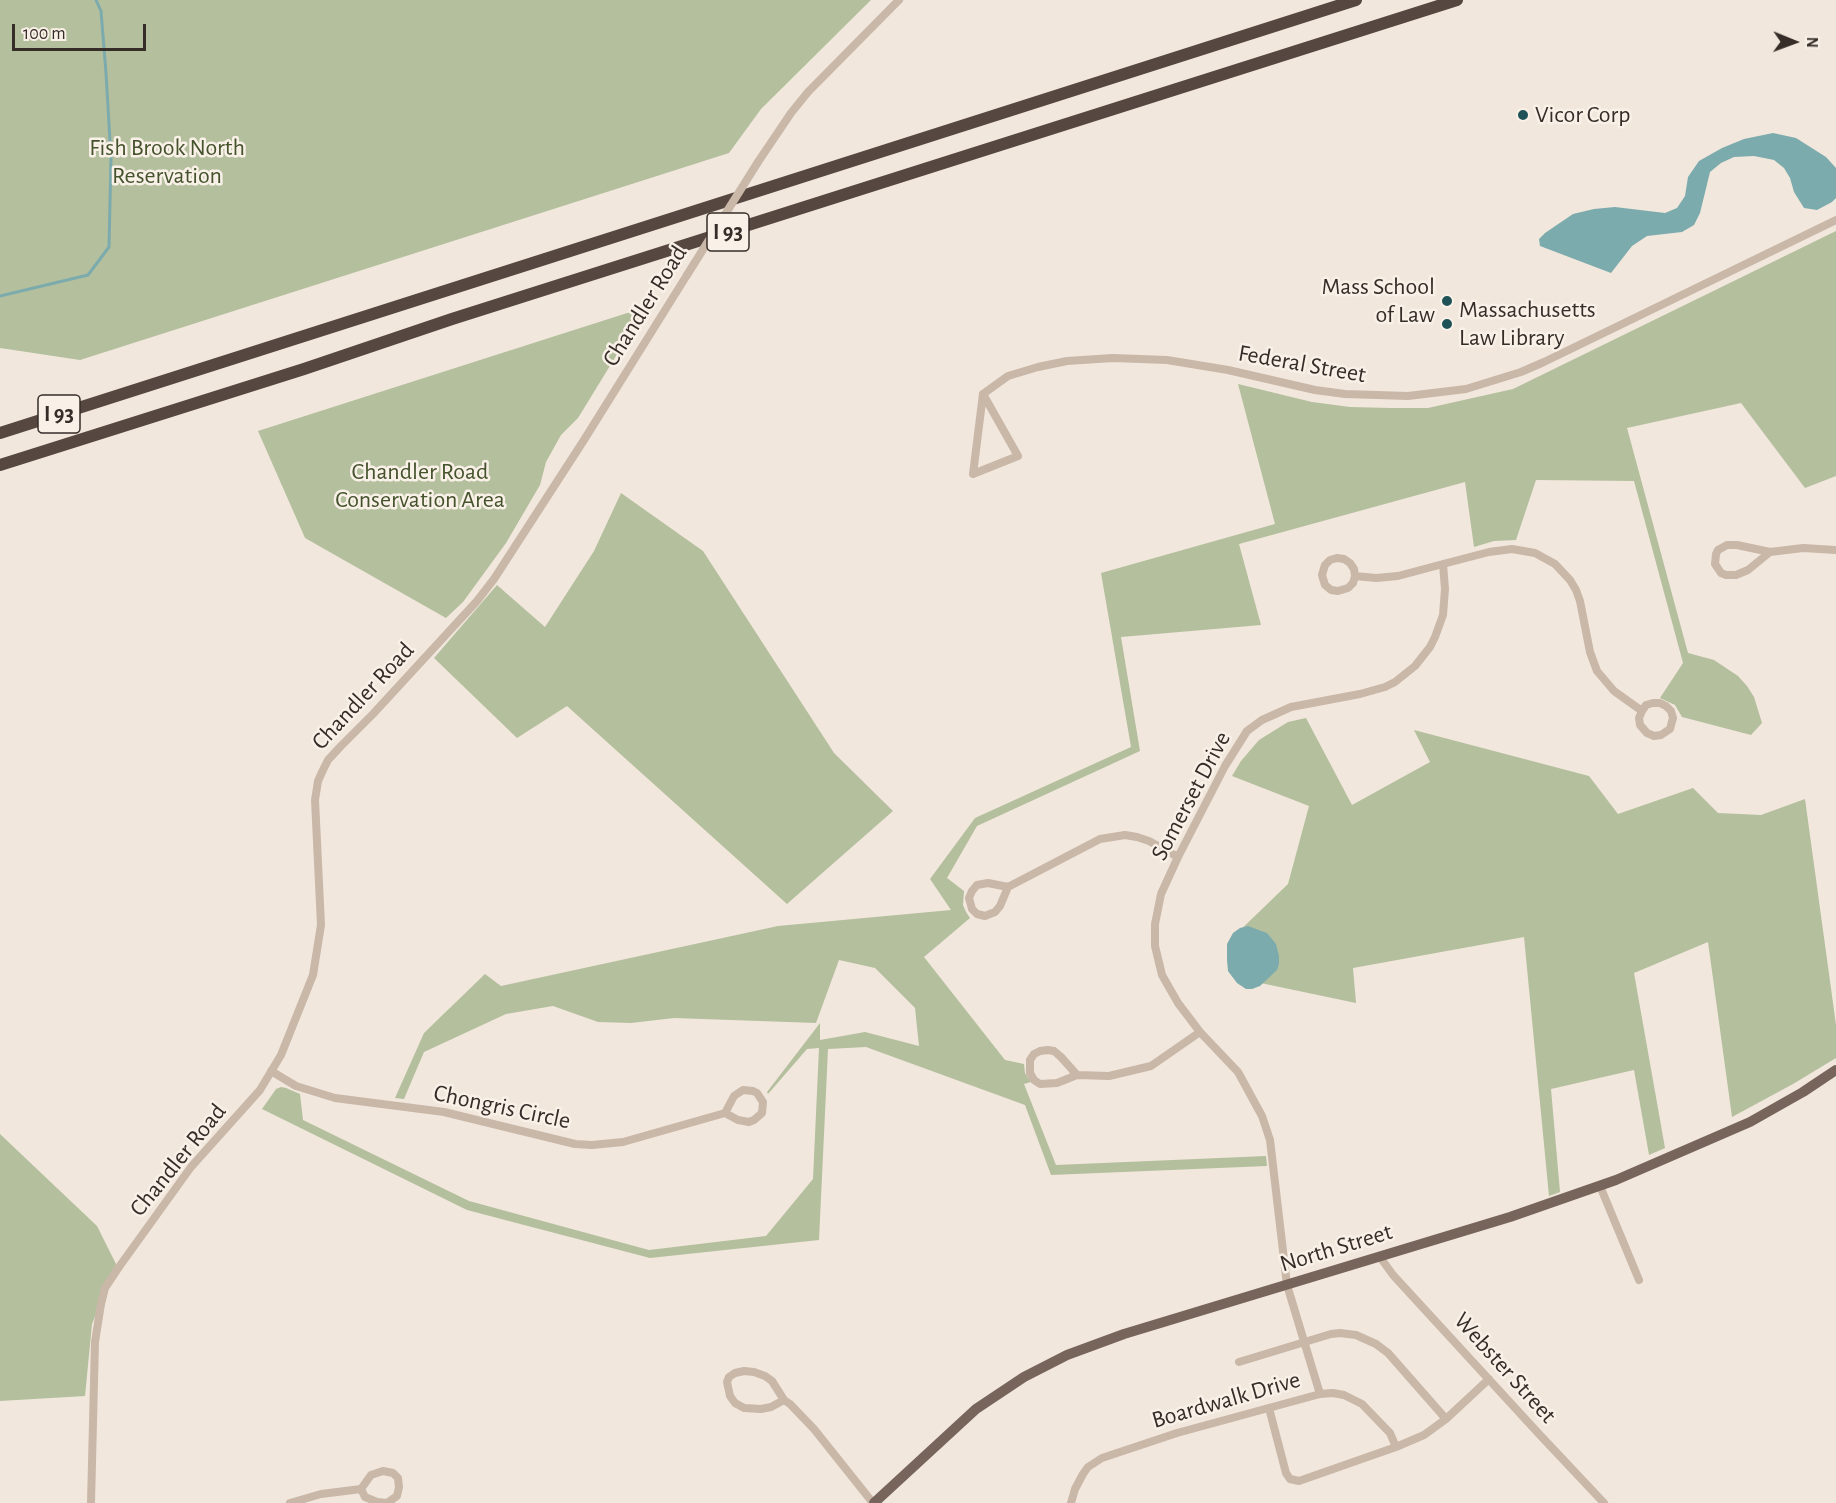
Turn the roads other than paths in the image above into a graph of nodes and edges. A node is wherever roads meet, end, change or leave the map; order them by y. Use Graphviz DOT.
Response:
graph roads {
  1 [pos="899,0"];
  2 [pos="1356,0"];
  3 [pos="1456,0"];
  4 [pos="1836,220"];
  5 [pos="983,394"];
  6 [pos="0,432"];
  7 [pos="0,465"];
  8 [pos="1836,550"];
  9 [pos="1770,552"];
  10 [pos="1443,564"];
  11 [pos="1355,576"];
  12 [pos="1642,711"];
  13 [pos="1178,857"];
  14 [pos="1008,887"];
  15 [pos="1200,1032"];
  16 [pos="1836,1070"];
  17 [pos="272,1071"];
  18 [pos="1077,1075"];
  19 [pos="725,1113"];
  20 [pos="1600,1186"];
  21 [pos="1380,1257"];
  22 [pos="1639,1280"];
  23 [pos="1287,1285"];
  24 [pos="1305,1342"];
  25 [pos="1239,1362"];
  26 [pos="1489,1379"];
  27 [pos="1320,1394"];
  28 [pos="783,1400"];
  29 [pos="1269,1408"];
  30 [pos="1446,1419"];
  31 [pos="1396,1447"];
  32 [pos="361,1489"];
  33 [pos="91,1503"];
  34 [pos="290,1503"];
  35 [pos="873,1503"];
  36 [pos="1071,1503"];
  37 [pos="1604,1503"];
  1 -- 17 [label="street, Chandler Road, bridge"];
  2 -- 6 [label="highway, I 93"];
  3 -- 7 [label="highway, I 93"];
  4 -- 5 [label="street, Federal Street"];
  5 -- 5 [label="street"];
  8 -- 9 [label="street"];
  9 -- 9 [label="street"];
  10 -- 11 [label="street"];
  10 -- 12 [label="street"];
  10 -- 13 [label="street, Somerset Drive"];
  11 -- 11 [label="street"];
  12 -- 12 [label="street"];
  13 -- 14 [label="street"];
  13 -- 15 [label="street, Somerset Drive"];
  14 -- 14 [label="street"];
  15 -- 18 [label="street"];
  15 -- 23 [label="street, Somerset Drive"];
  16 -- 20 [label="main road, North Street"];
  17 -- 19 [label="street, Chongris Circle"];
  17 -- 33 [label="street, Chandler Road"];
  18 -- 18 [label="street"];
  19 -- 19 [label="street"];
  20 -- 21 [label="main road, North Street"];
  20 -- 22 [label="street"];
  21 -- 23 [label="main road, North Street"];
  21 -- 26 [label="street, Webster Street"];
  23 -- 24 [label="street, Somerset Drive"];
  23 -- 35 [label="main road, North Street"];
  24 -- 25 [label="street"];
  24 -- 27 [label="street, Somerset Drive"];
  24 -- 30 [label="street"];
  26 -- 30 [label="street"];
  26 -- 37 [label="street, Webster Street"];
  27 -- 29 [label="street, Boardwalk Drive"];
  27 -- 31 [label="street, Boardwalk Drive"];
  28 -- 28 [label="street"];
  28 -- 35 [label="street"];
  29 -- 31 [label="street"];
  29 -- 36 [label="street, Boardwalk Drive"];
  30 -- 31 [label="street"];
  32 -- 32 [label="street"];
  32 -- 34 [label="street"];
}
